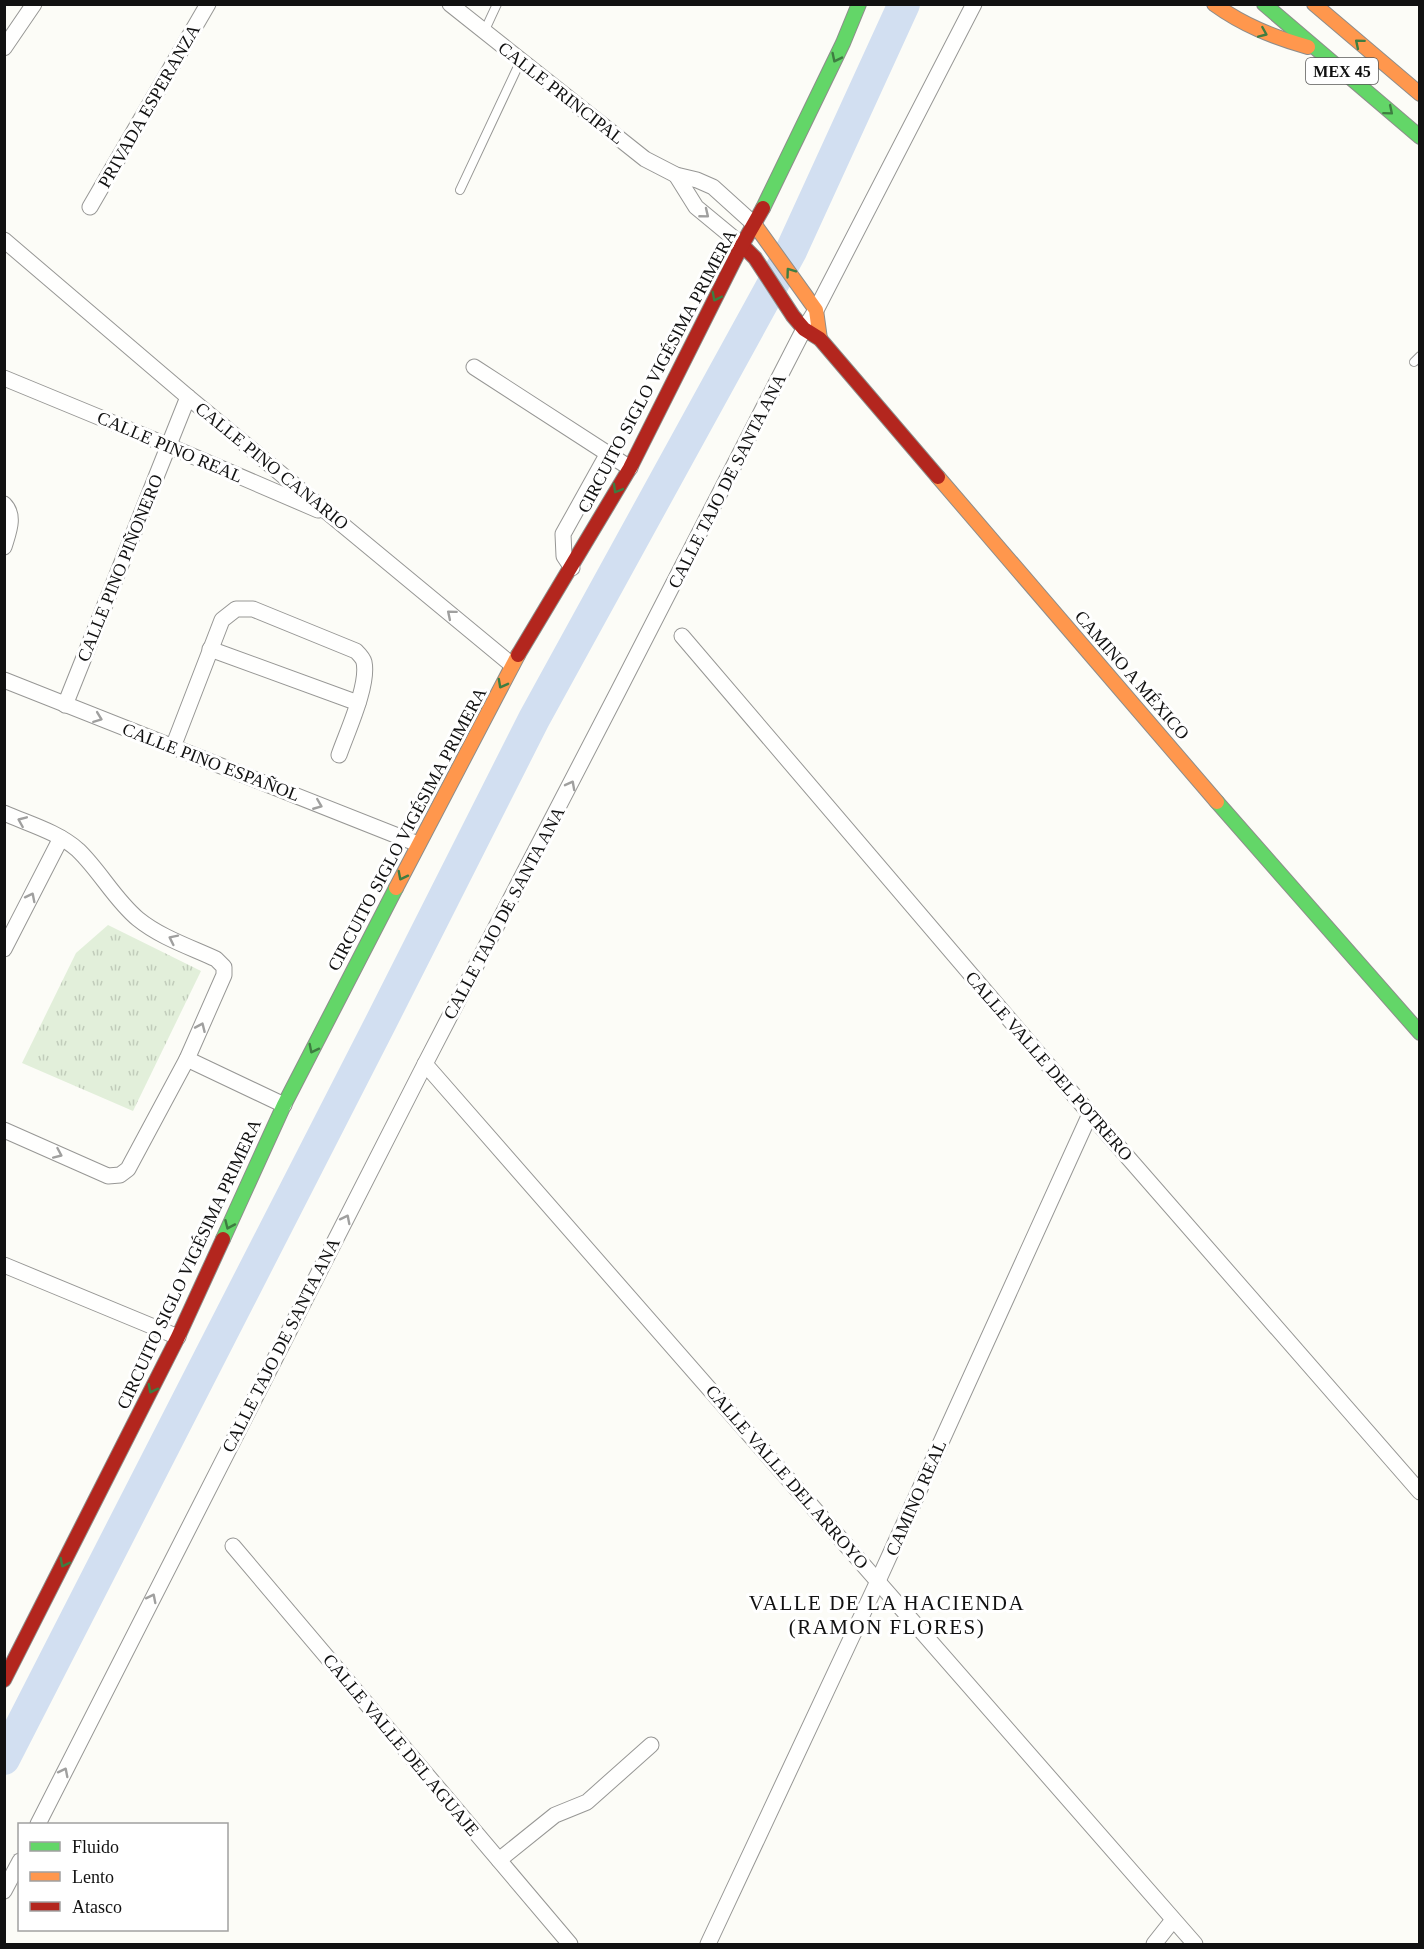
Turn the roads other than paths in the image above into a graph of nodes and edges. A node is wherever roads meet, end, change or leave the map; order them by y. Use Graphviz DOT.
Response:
graph roads {
  1 [pos="34,4"];
  2 [pos="208,4"];
  3 [pos="450,4"];
  4 [pos="497,4"];
  5 [pos="859,4"];
  6 [pos="974,4"];
  7 [pos="1214,4"];
  8 [pos="1264,4"];
  9 [pos="1314,4"];
  10 [pos="484,32"];
  11 [pos="6,41"];
  12 [pos="1317,50"];
  13 [pos="521,60"];
  14 [pos="1419,94"];
  15 [pos="1419,137"];
  16 [pos="676,175"];
  17 [pos="460,190"];
  18 [pos="90,207"];
  19 [pos="755,225"];
  20 [pos="4,240"];
  21 [pos="742,245"];
  22 [pos="4,252"];
  23 [pos="34,265"];
  24 [pos="814,306"];
  25 [pos="804,329"];
  26 [pos="820,339"];
  27 [pos="474,367"];
  28 [pos="4,378"];
  29 [pos="188,397"];
  30 [pos="170,446"];
  31 [pos="608,455"];
  32 [pos="630,468"];
  33 [pos="4,504"];
  34 [pos="334,517"];
  35 [pos="4,547"];
  36 [pos="572,567"];
  37 [pos="682,636"];
  38 [pos="210,649"];
  39 [pos="512,665"];
  40 [pos="4,680"];
  41 [pos="358,703"];
  42 [pos="65,705"];
  43 [pos="173,747"];
  44 [pos="339,755"];
  45 [pos="4,813"];
  46 [pos="62,838"];
  47 [pos="418,844"];
  48 [pos="4,949"];
  49 [pos="1419,1033"];
  50 [pos="186,1059"];
  51 [pos="425,1064"];
  52 [pos="284,1105"];
  53 [pos="1090,1114"];
  54 [pos="4,1130"];
  55 [pos="4,1265"];
  56 [pos="178,1337"];
  57 [pos="1419,1492"];
  58 [pos="233,1546"];
  59 [pos="878,1581"];
  60 [pos="4,1680"];
  61 [pos="651,1745"];
  62 [pos="39,1823"];
  63 [pos="499,1860"];
  64 [pos="18,1865"];
  65 [pos="4,1891"];
  66 [pos="1173,1920"];
  67 [pos="570,1944"];
  68 [pos="708,1944"];
  69 [pos="1154,1944"];
  70 [pos="1195,1944"];
  1 -- 11 [label="street"];
  2 -- 18 [label="street, PRIVADA ESPERANZA"];
  3 -- 10 [label="street, CALLE PRINCIPAL"];
  4 -- 10 [label="lane"];
  5 -- 19 [label="main road, CIRCUITO SIGLO VIGÉSIMA PRIMERA, one-way"];
  6 -- 24 [label="street, CALLE TAJO DE SANTA ANA"];
  7 -- 12 [label="main road, one-way"];
  8 -- 12 [label="main road, MEX 45"];
  14 -- 9 [label="main road, MEX 45, one-way"];
  10 -- 13 [label="street, CALLE PRINCIPAL"];
  12 -- 15 [label="main road, MEX 45, one-way"];
  13 -- 16 [label="street, CALLE PRINCIPAL"];
  13 -- 17 [label="lane"];
  16 -- 19 [label="street, CALLE PRINCIPAL"];
  16 -- 21 [label="street, one-way"];
  19 -- 21 [label="main road, CIRCUITO SIGLO VIGÉSIMA PRIMERA"];
  24 -- 19 [label="main road, CALLE PRINCIPAL, one-way"];
  20 -- 23 [label="street, CALLE PINO CANARIO"];
  21 -- 25 [label="main road, CAMINO A MÉXICO"];
  21 -- 32 [label="main road, CIRCUITO SIGLO VIGÉSIMA PRIMERA, one-way"];
  22 -- 23 [label="street"];
  23 -- 29 [label="street, CALLE PINO CANARIO"];
  24 -- 25 [label="street, CALLE TAJO DE SANTA ANA"];
  24 -- 26 [label="main road"];
  25 -- 26 [label="main road, CAMINO A MÉXICO"];
  51 -- 25 [label="street, CALLE TAJO DE SANTA ANA, one-way"];
  26 -- 49 [label="main road, CAMINO A MÉXICO"];
  27 -- 31 [label="street"];
  28 -- 30 [label="street, CALLE PINO REAL"];
  29 -- 30 [label="street, CALLE PINO PIÑONERO"];
  29 -- 34 [label="street, CALLE PINO CANARIO"];
  30 -- 34 [label="street, CALLE PINO REAL"];
  30 -- 42 [label="street, CALLE PINO PIÑONERO"];
  31 -- 32 [label="street"];
  31 -- 36 [label="street"];
  32 -- 36 [label="main road, CIRCUITO SIGLO VIGÉSIMA PRIMERA, one-way"];
  33 -- 35 [label="street"];
  39 -- 34 [label="street, CALLE PINO CANARIO, one-way"];
  36 -- 39 [label="main road, CIRCUITO SIGLO VIGÉSIMA PRIMERA"];
  37 -- 53 [label="street, CALLE VALLE DEL POTRERO"];
  38 -- 41 [label="street"];
  38 -- 41 [label="street"];
  38 -- 43 [label="street"];
  39 -- 47 [label="main road, CIRCUITO SIGLO VIGÉSIMA PRIMERA, one-way"];
  40 -- 42 [label="street, CALLE PINO ESPAÑOL"];
  41 -- 44 [label="street"];
  42 -- 43 [label="street, CALLE PINO ESPAÑOL, one-way"];
  43 -- 47 [label="street, CALLE PINO ESPAÑOL, one-way"];
  46 -- 45 [label="street, one-way"];
  48 -- 46 [label="street, one-way"];
  50 -- 46 [label="street, one-way"];
  47 -- 52 [label="main road, CIRCUITO SIGLO VIGÉSIMA PRIMERA, one-way"];
  50 -- 52 [label="street"];
  54 -- 50 [label="street, one-way"];
  51 -- 59 [label="street, CALLE VALLE DEL ARROYO"];
  62 -- 51 [label="street, CALLE TAJO DE SANTA ANA, one-way"];
  52 -- 56 [label="main road, CIRCUITO SIGLO VIGÉSIMA PRIMERA, one-way"];
  53 -- 57 [label="street, CALLE VALLE DEL POTRERO"];
  53 -- 59 [label="street, CAMINO REAL"];
  55 -- 56 [label="street"];
  56 -- 60 [label="main road, CIRCUITO SIGLO VIGÉSIMA PRIMERA, one-way"];
  58 -- 63 [label="street, CALLE VALLE DEL AGUAJE"];
  59 -- 66 [label="street, CALLE VALLE DEL ARROYO"];
  59 -- 68 [label="street, CAMINO REAL"];
  61 -- 63 [label="street"];
  63 -- 67 [label="street, CALLE VALLE DEL AGUAJE"];
  64 -- 65 [label="street"];
  66 -- 69 [label="street"];
  66 -- 70 [label="street, CALLE VALLE DEL ARROYO"];
}
